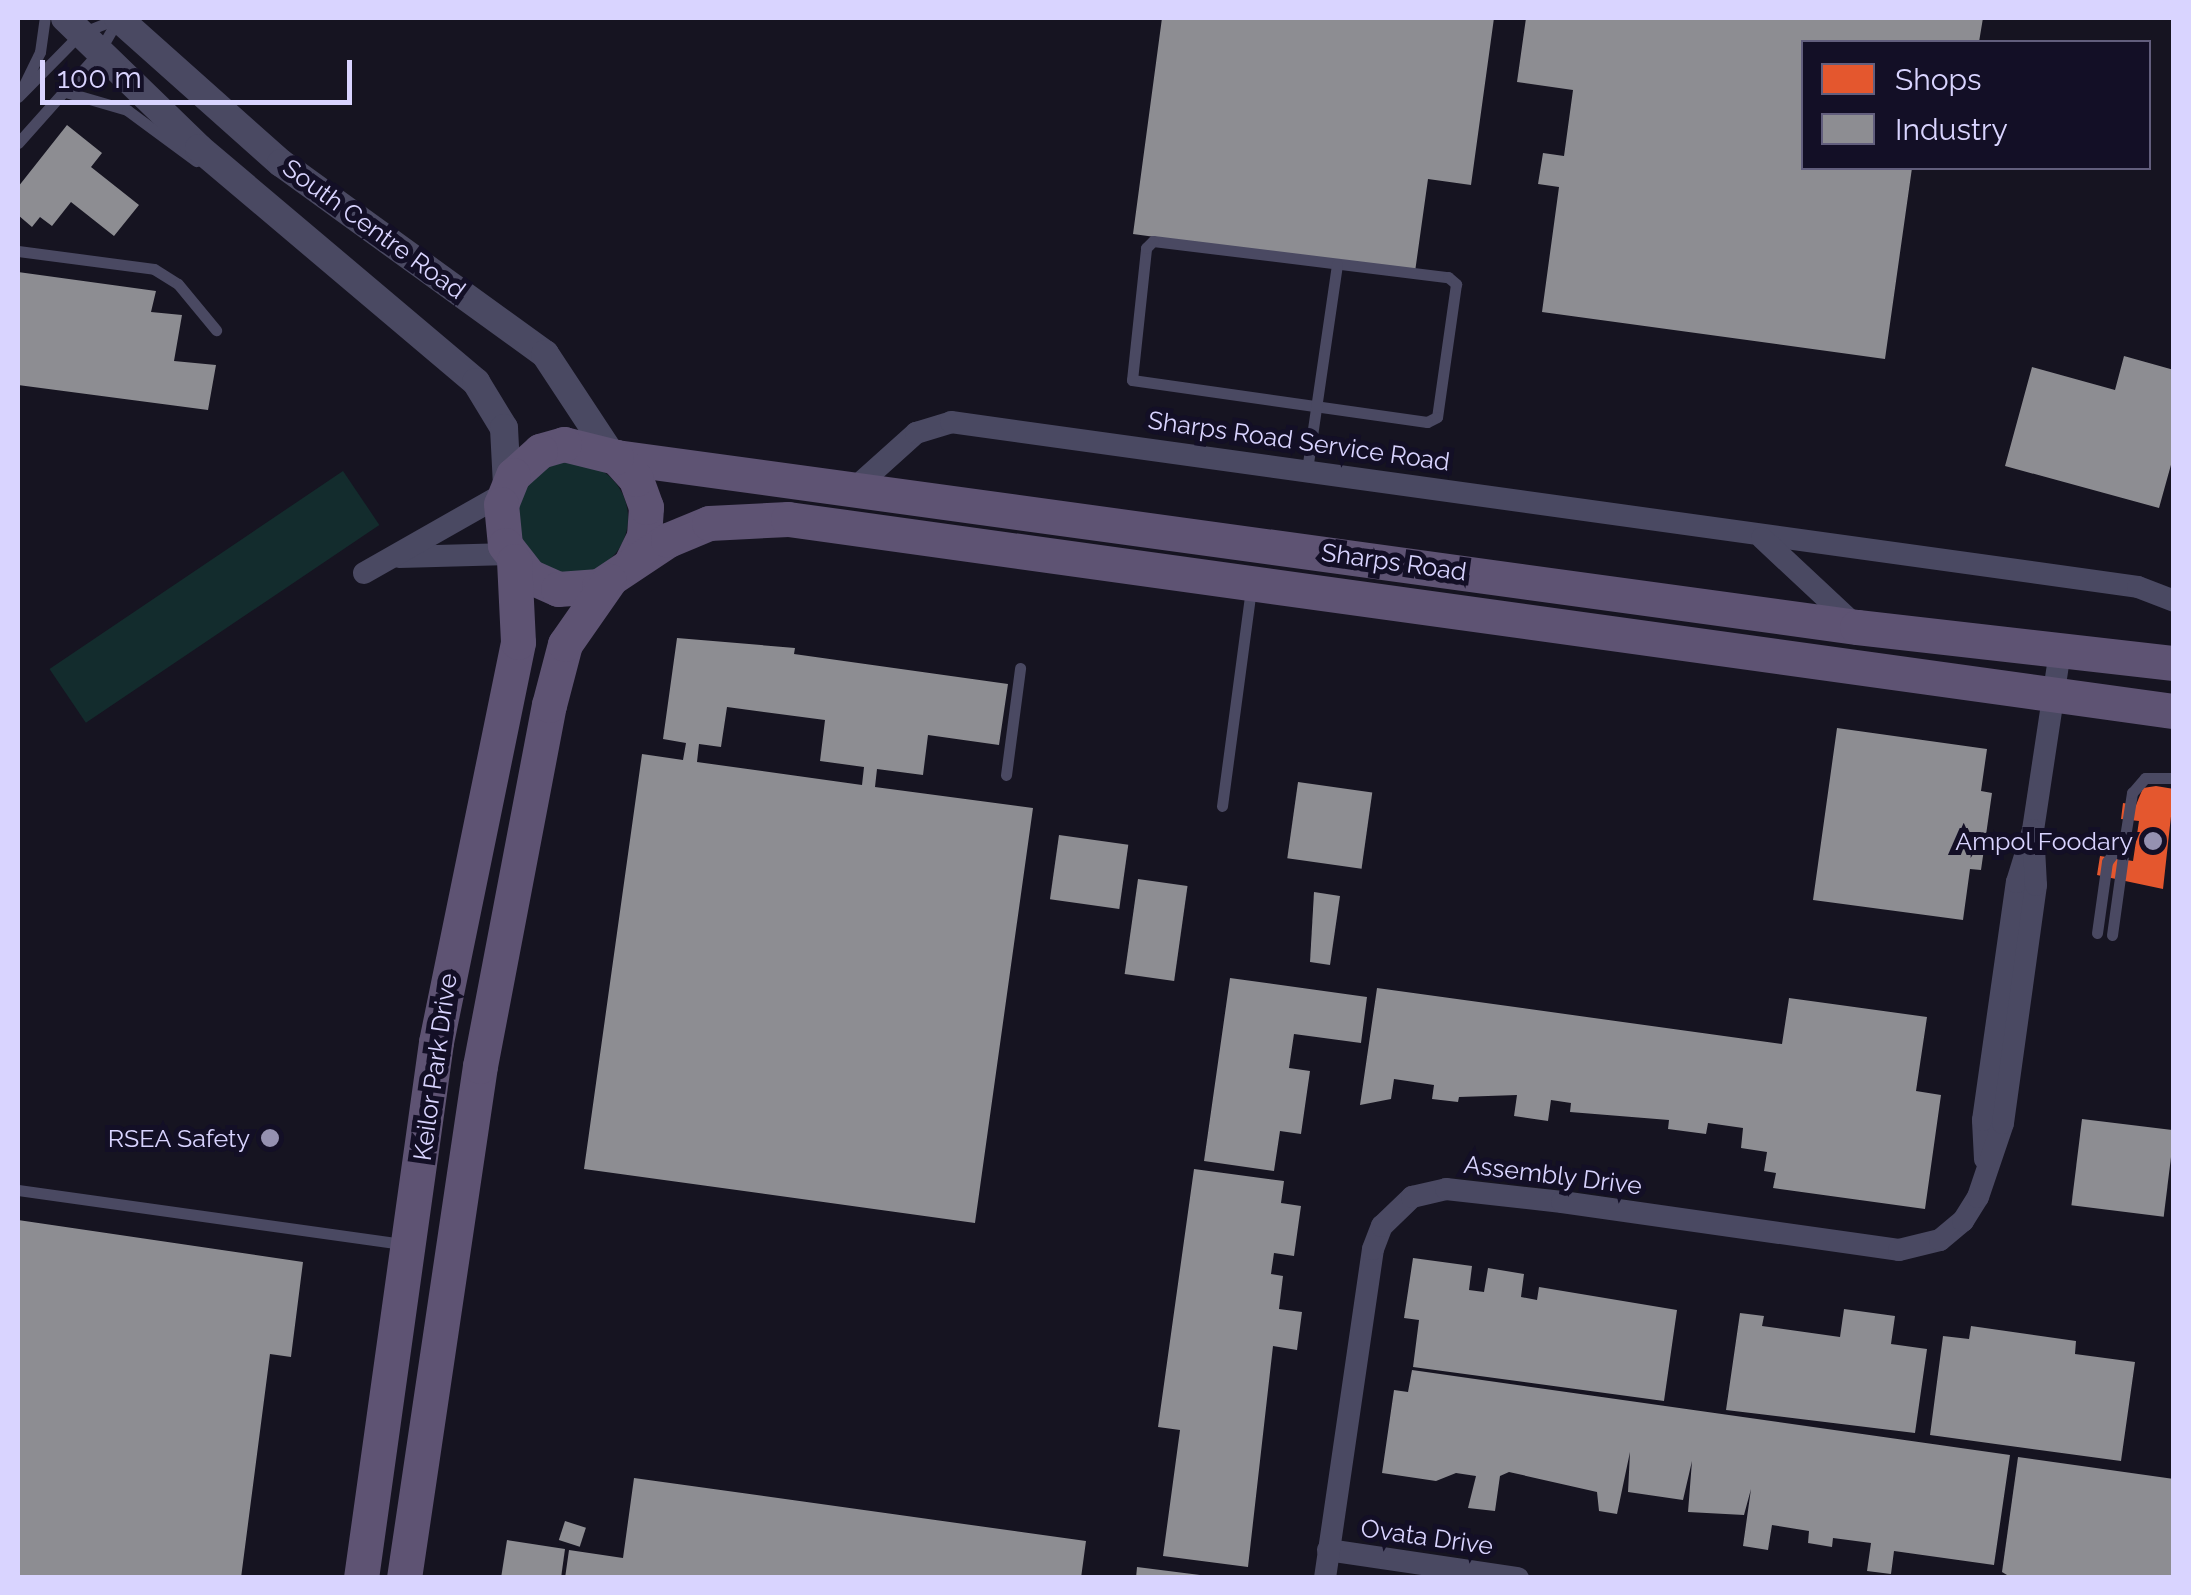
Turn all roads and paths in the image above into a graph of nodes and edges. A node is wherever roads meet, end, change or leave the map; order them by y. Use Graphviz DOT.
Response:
graph roads {
  1 [pos="45,18"];
  2 [pos="118,18"];
  3 [pos="82,34"];
  4 [pos="62,91"];
  5 [pos="19,93"];
  6 [pos="18,143"];
  7 [pos="291,224"];
  8 [pos="18,251"];
  9 [pos="1337,264"];
  10 [pos="216,330"];
  11 [pos="1316,407"];
  12 [pos="613,455"];
  13 [pos="1306,470"];
  14 [pos="856,487"];
  15 [pos="505,490"];
  16 [pos="1755,533"];
  17 [pos="399,557"];
  18 [pos="512,558"];
  19 [pos="620,572"];
  20 [pos="364,573"];
  21 [pos="1252,585"];
  22 [pos="2174,601"];
  23 [pos="1858,626"];
  24 [pos="2060,651"];
  25 [pos="2174,663"];
  26 [pos="1020,668"];
  27 [pos="2052,694"];
  28 [pos="2174,711"];
  29 [pos="1006,775"];
  30 [pos="2174,778"];
  31 [pos="1222,806"];
  32 [pos="2126,837"];
  33 [pos="2098,933"];
  34 [pos="2112,935"];
  35 [pos="18,1190"];
  36 [pos="410,1244"];
  37 [pos="1328,1550"];
  38 [pos="361,1578"];
  39 [pos="404,1578"];
  40 [pos="1324,1578"];
  41 [pos="1518,1578"];
  1 -- 5 [label="lane"];
  2 -- 3 [label="lane"];
  2 -- 3 [label="lane"];
  2 -- 12 [label="street, South Centre Road"];
  3 -- 4 [label="lane"];
  3 -- 5 [label="lane"];
  3 -- 7 [label="street, South Centre Road"];
  4 -- 6 [label="lane"];
  4 -- 7 [label="lane"];
  7 -- 15 [label="street, South Centre Road"];
  8 -- 10 [label="lane"];
  9 -- 11 [label="lane"];
  9 -- 11 [label="lane"];
  9 -- 11 [label="lane"];
  11 -- 13 [label="lane"];
  12 -- 14 [label="main road, Sharps Road"];
  12 -- 15 [label="main road"];
  12 -- 19 [label="main road"];
  13 -- 14 [label="street, Sharps Road Service Road"];
  13 -- 16 [label="street, Sharps Road Service Road"];
  14 -- 23 [label="main road, Sharps Road"];
  15 -- 17 [label="street"];
  15 -- 18 [label="main road"];
  16 -- 22 [label="street, Sharps Road Service Road"];
  16 -- 23 [label="street"];
  17 -- 18 [label="street"];
  17 -- 20 [label="street"];
  18 -- 19 [label="main road"];
  18 -- 36 [label="main road, Keilor Park Drive"];
  19 -- 21 [label="main road, Sharps Road"];
  19 -- 39 [label="main road, Keilor Park Drive"];
  21 -- 27 [label="main road, Sharps Road"];
  21 -- 31 [label="lane"];
  23 -- 24 [label="main road, Sharps Road"];
  24 -- 25 [label="main road, Sharps Road"];
  24 -- 27 [label="street, Assembly Drive"];
  26 -- 29 [label="lane"];
  27 -- 28 [label="main road, Sharps Road"];
  27 -- 37 [label="street, Assembly Drive"];
  30 -- 32 [label="lane"];
  32 -- 33 [label="lane"];
  32 -- 34 [label="lane"];
  35 -- 36 [label="lane"];
  36 -- 38 [label="main road, Keilor Park Drive"];
  37 -- 40 [label="street, Assembly Drive"];
  37 -- 41 [label="street, Ovata Drive"];
}
